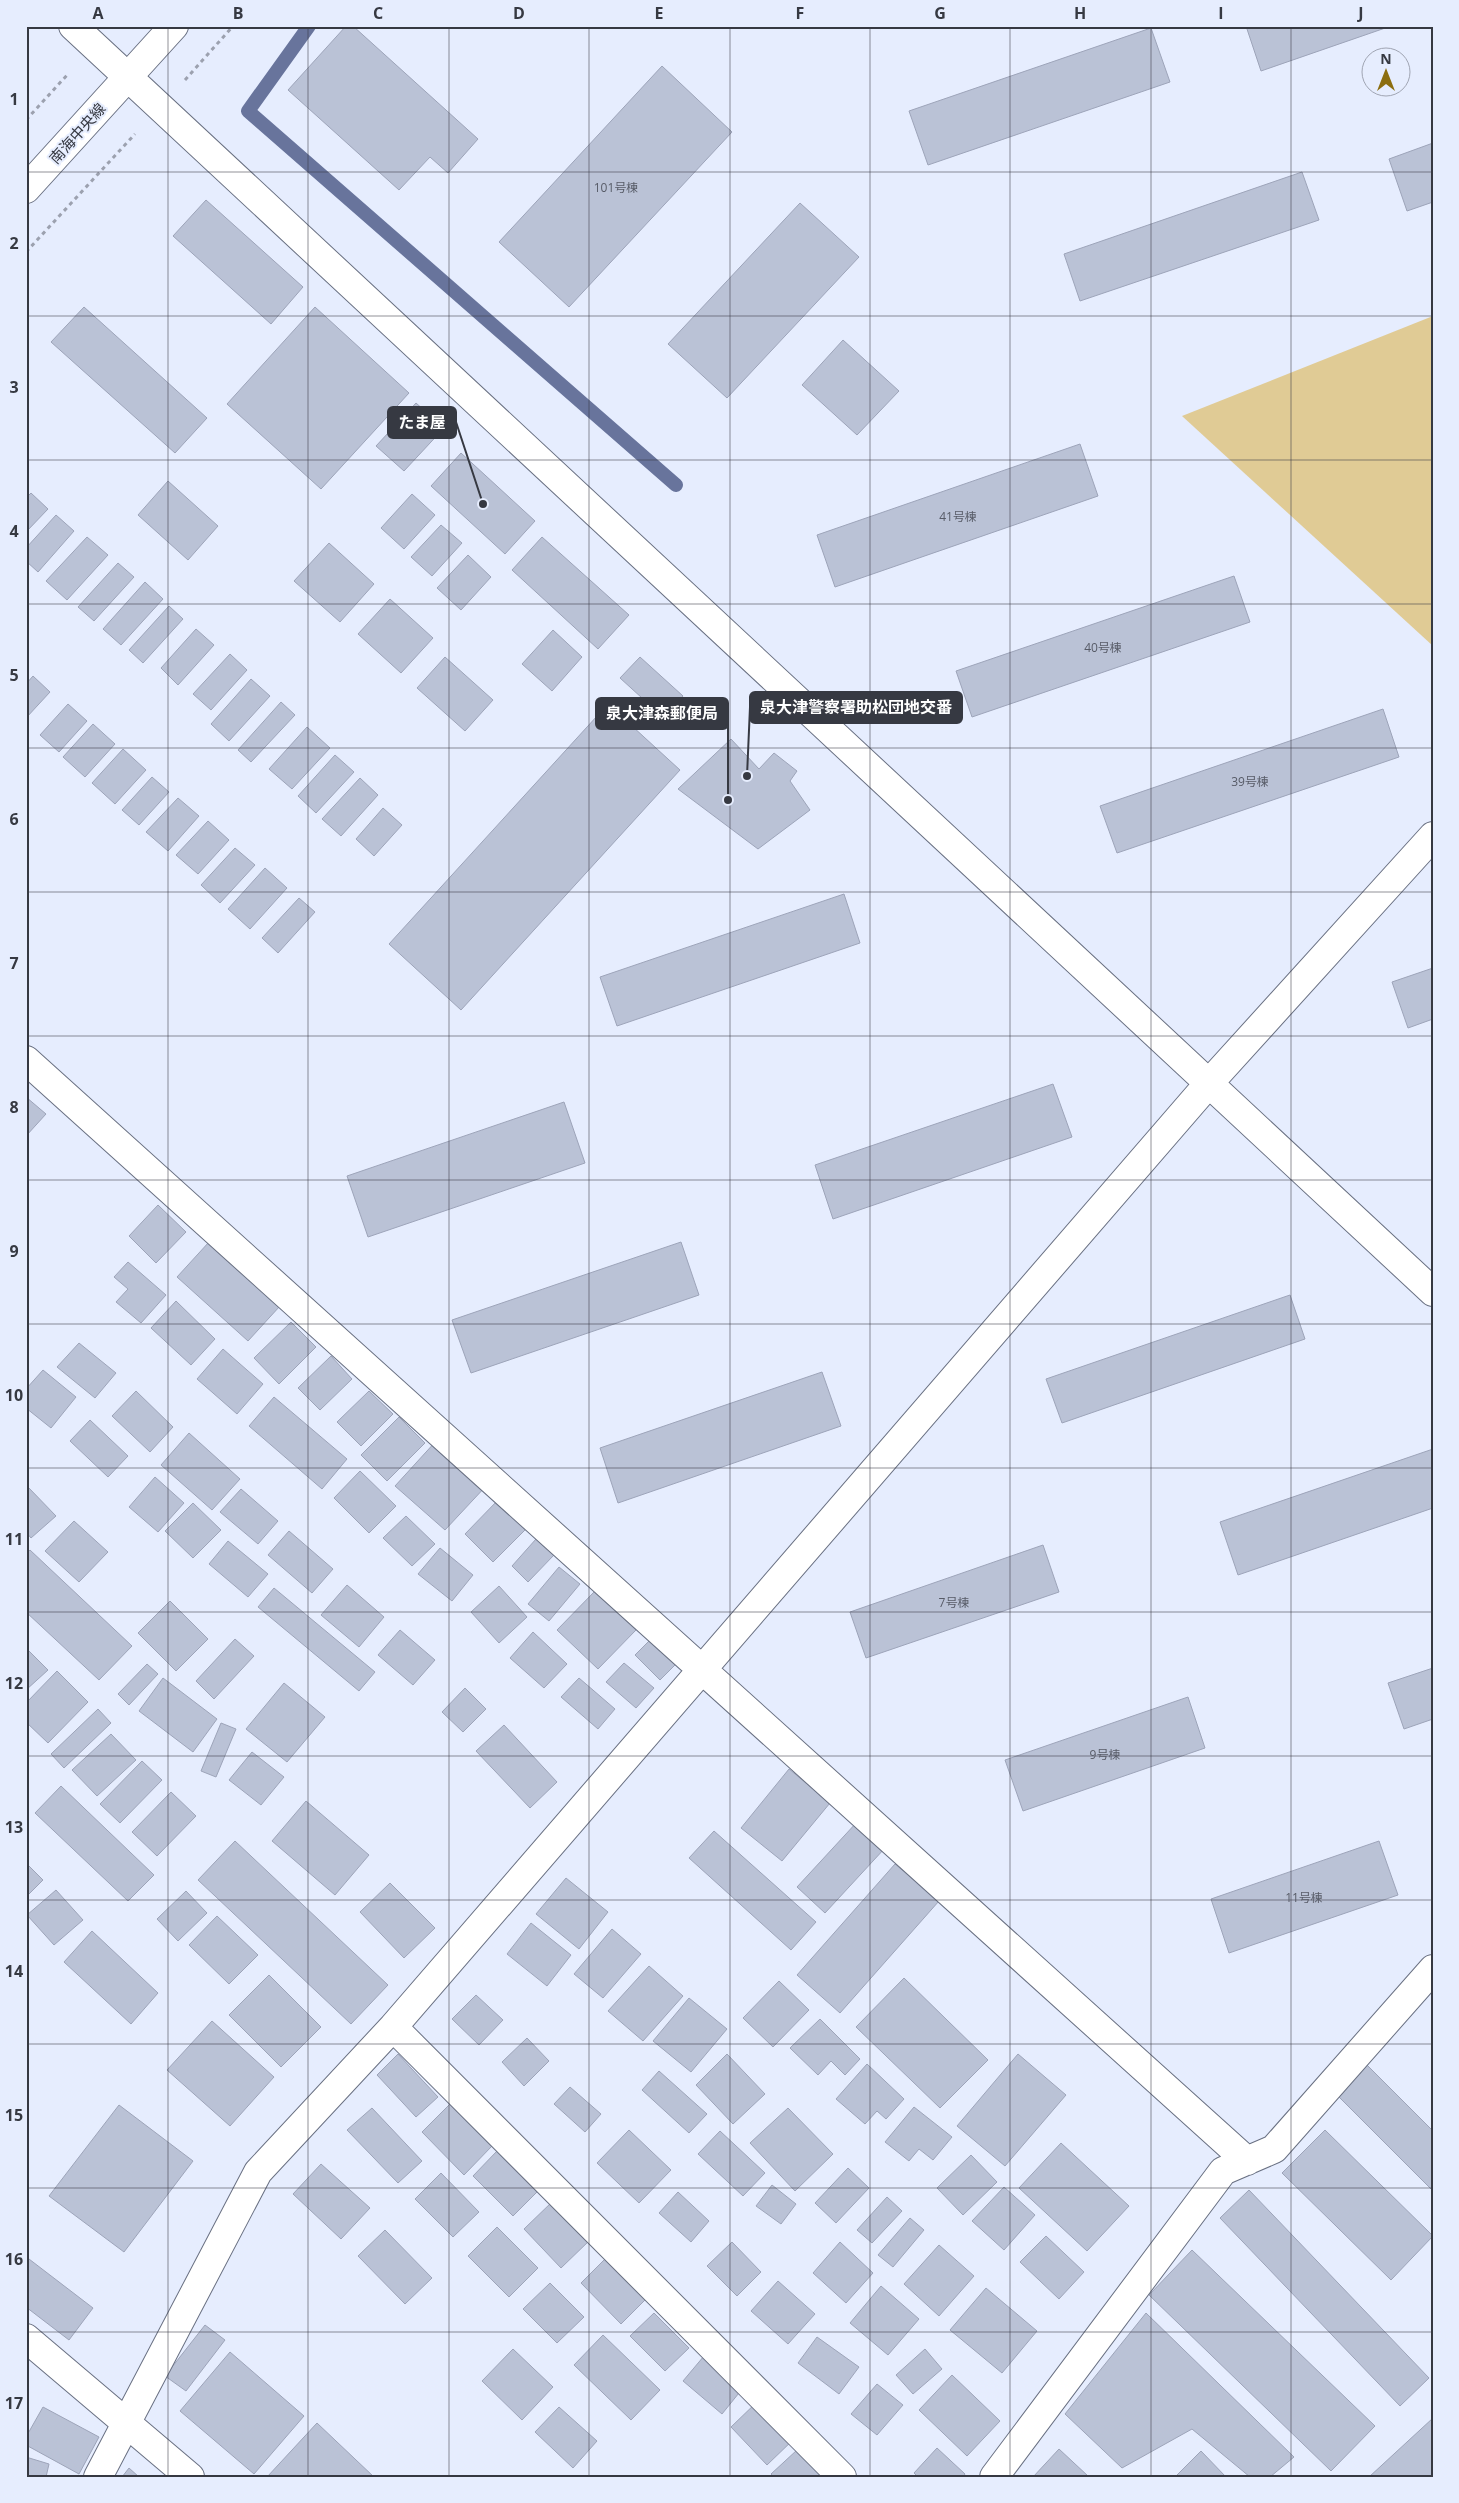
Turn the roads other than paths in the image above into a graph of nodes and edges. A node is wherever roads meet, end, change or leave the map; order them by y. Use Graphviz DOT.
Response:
graph roads {
  1 [pos="73,26"];
  2 [pos="174,26"];
  3 [pos="128,77"];
  4 [pos="26,189"];
  5 [pos="1433,836"];
  6 [pos="26,1060"];
  7 [pos="1210,1082"];
  8 [pos="1433,1292"];
  9 [pos="703,1669"];
  10 [pos="1433,1969"];
  11 [pos="393,2028"];
  12 [pos="1247,2162"];
  13 [pos="26,2338"];
  14 [pos="125,2423"];
  15 [pos="98,2477"];
  16 [pos="190,2477"];
  17 [pos="842,2477"];
  18 [pos="994,2477"];
  1 -- 3 [label="street"];
  2 -- 3 [label="street, 南海中央線"];
  3 -- 4 [label="street, 南海中央線"];
  3 -- 7 [label="street"];
  5 -- 7 [label="street"];
  6 -- 9 [label="street"];
  7 -- 8 [label="street"];
  7 -- 9 [label="street"];
  9 -- 11 [label="street"];
  9 -- 12 [label="street"];
  10 -- 12 [label="street"];
  11 -- 14 [label="street"];
  11 -- 17 [label="street"];
  12 -- 18 [label="street"];
  13 -- 14 [label="street"];
  14 -- 15 [label="street"];
  14 -- 16 [label="street"];
}
